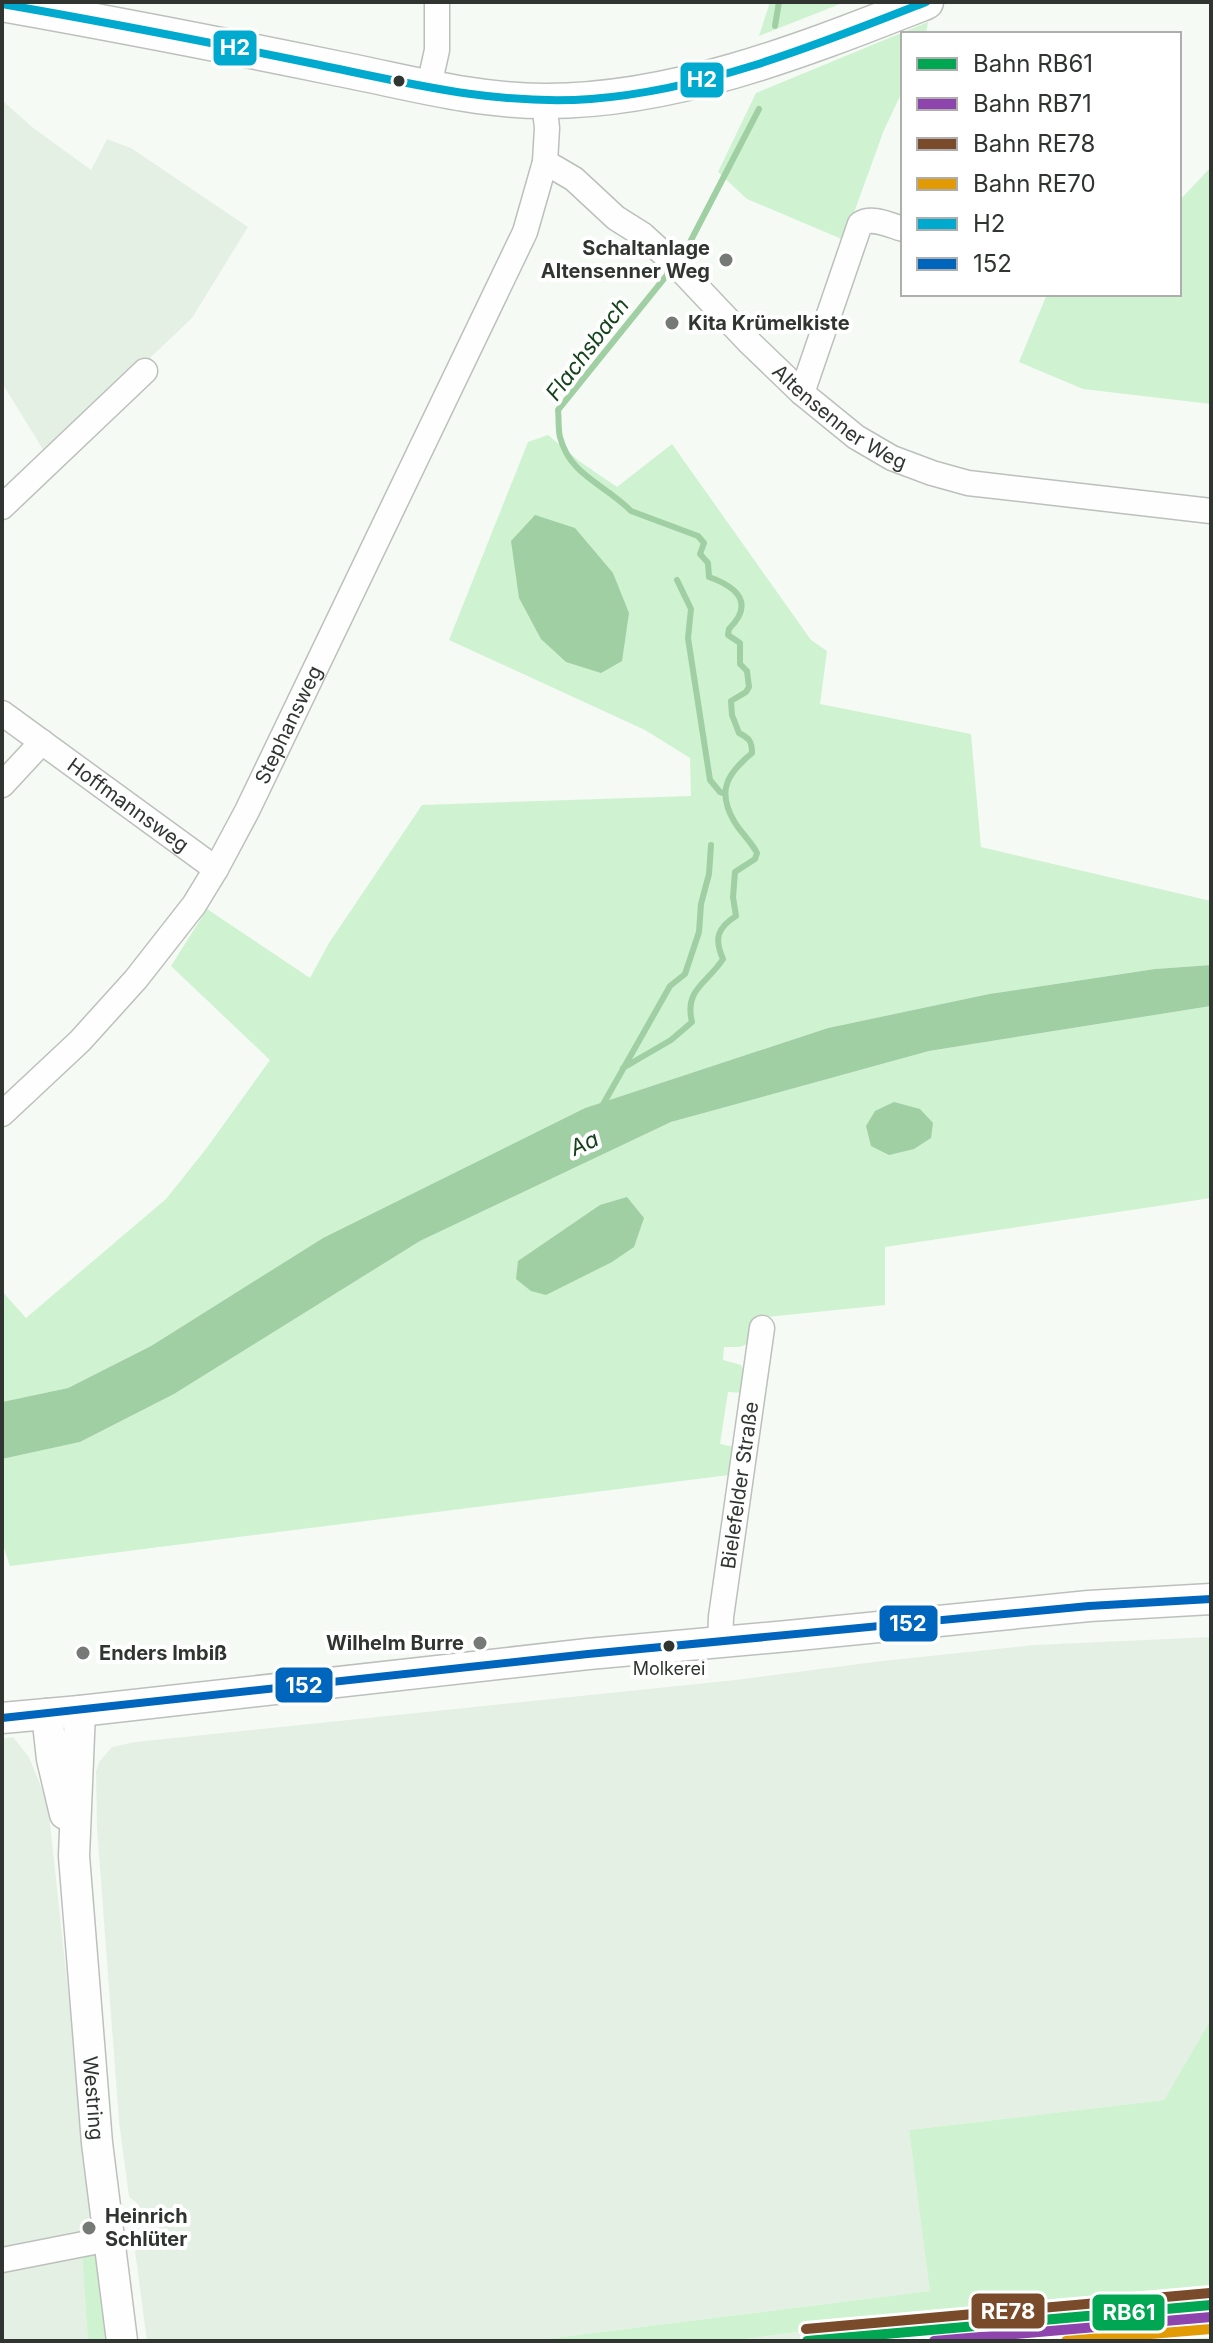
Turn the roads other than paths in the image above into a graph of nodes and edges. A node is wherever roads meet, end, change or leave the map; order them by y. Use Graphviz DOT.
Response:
graph roads {
  1 [pos="437,2"];
  2 [pos="2,4"];
  3 [pos="912,5"];
  4 [pos="429,86"];
  5 [pos="544,101"];
  6 [pos="545,162"];
  7 [pos="901,228"];
  8 [pos="145,371"];
  9 [pos="802,393"];
  10 [pos="2,507"];
  11 [pos="1211,511"];
  12 [pos="2,713"];
  13 [pos="42,742"];
  14 [pos="2,785"];
  15 [pos="216,869"];
  16 [pos="3,1110"];
  17 [pos="762,1328"];
  18 [pos="1211,1599"];
  19 [pos="720,1642"];
  20 [pos="80,1711"];
  21 [pos="47,1714"];
  22 [pos="2,1718"];
  23 [pos="74,1856"];
  24 [pos="109,2239"];
  25 [pos="2,2260"];
  26 [pos="122,2341"];
  1 -- 4 [label="street"];
  2 -- 4 [label="main road"];
  3 -- 5 [label="main road"];
  4 -- 5 [label="main road"];
  5 -- 6 [label="street, Stephansweg"];
  6 -- 9 [label="street, Altensenner Weg"];
  6 -- 15 [label="street, Stephansweg"];
  7 -- 9 [label="street"];
  8 -- 10 [label="street"];
  9 -- 11 [label="street, Altensenner Weg"];
  12 -- 13 [label="street, Hoffmannsweg"];
  13 -- 14 [label="street"];
  13 -- 15 [label="street, Hoffmannsweg"];
  15 -- 16 [label="street, Stephansweg"];
  17 -- 19 [label="street, Bielefelder Straße"];
  18 -- 19 [label="street"];
  19 -- 20 [label="street"];
  20 -- 21 [label="street"];
  20 -- 23 [label="street, Westring"];
  21 -- 22 [label="street"];
  21 -- 23 [label="street, Westring"];
  23 -- 24 [label="street, Westring"];
  24 -- 25 [label="street"];
  24 -- 26 [label="street, Westring"];
}
